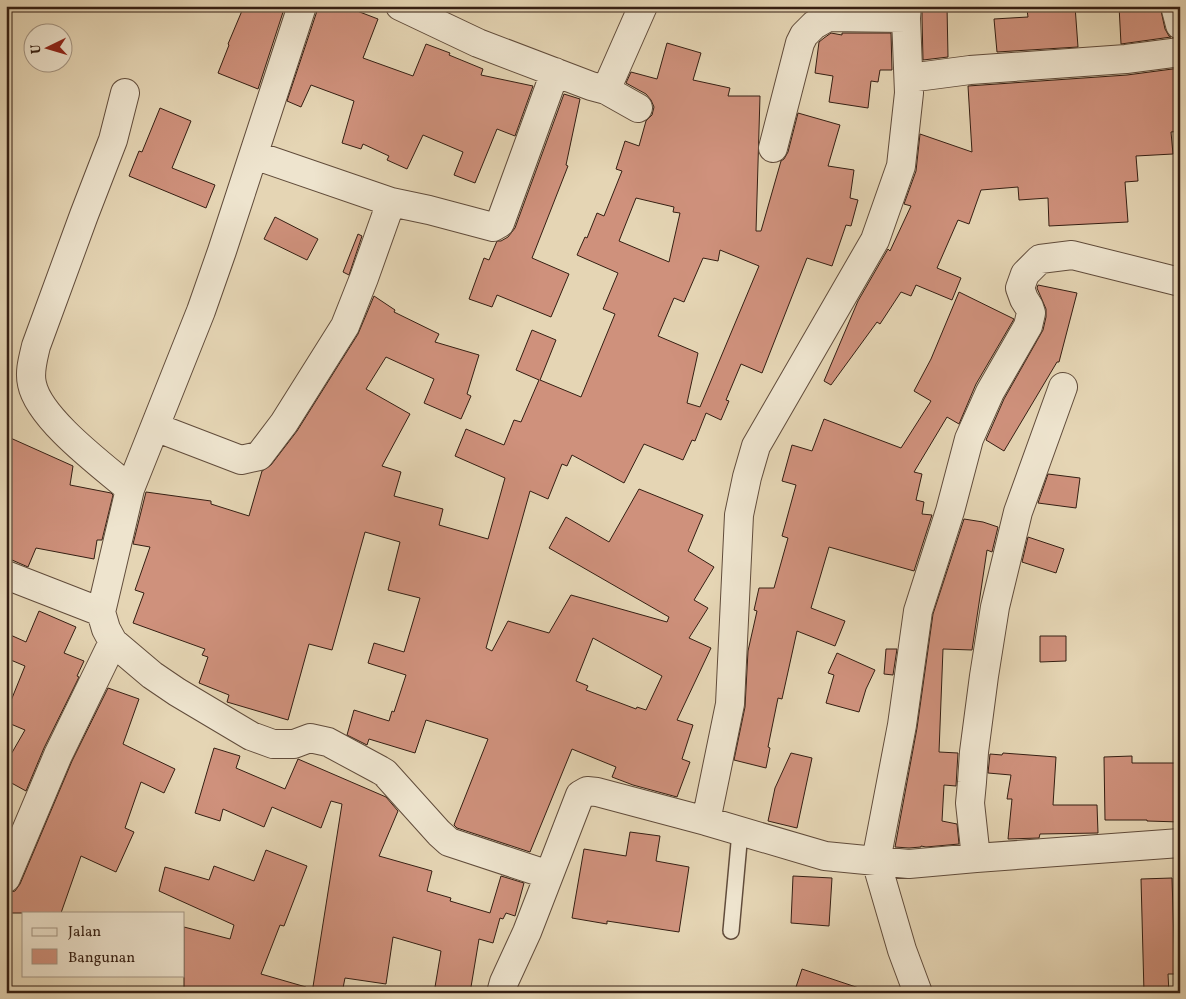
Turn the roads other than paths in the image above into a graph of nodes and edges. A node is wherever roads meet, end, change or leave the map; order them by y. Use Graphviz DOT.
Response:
graph roads {
  1 [pos="302,6"];
  2 [pos="400,6"];
  3 [pos="643,6"];
  4 [pos="1175,6"];
  5 [pos="907,12"];
  6 [pos="1180,25"];
  7 [pos="1180,52"];
  8 [pos="554,72"];
  9 [pos="909,78"];
  10 [pos="606,90"];
  11 [pos="126,93"];
  12 [pos="638,108"];
  13 [pos="773,148"];
  14 [pos="254,155"];
  15 [pos="391,202"];
  16 [pos="1180,282"];
  17 [pos="1063,386"];
  18 [pos="155,427"];
  19 [pos="130,489"];
  20 [pos="6,575"];
  21 [pos="101,612"];
  22 [pos="113,642"];
  23 [pos="706,821"];
  24 [pos="740,832"];
  25 [pos="1180,843"];
  26 [pos="976,858"];
  27 [pos="876,861"];
  28 [pos="549,875"];
  29 [pos="6,878"];
  30 [pos="731,931"];
  31 [pos="502,993"];
  32 [pos="918,993"];
  1 -- 14 [label="street"];
  2 -- 8 [label="street"];
  3 -- 10 [label="street"];
  4 -- 6 [label="street"];
  5 -- 9 [label="street"];
  5 -- 13 [label="street"];
  7 -- 9 [label="street"];
  8 -- 10 [label="street"];
  8 -- 15 [label="street"];
  9 -- 23 [label="street"];
  10 -- 12 [label="street"];
  11 -- 19 [label="street"];
  14 -- 15 [label="street"];
  14 -- 18 [label="street"];
  15 -- 18 [label="street"];
  16 -- 27 [label="street"];
  17 -- 26 [label="street"];
  18 -- 19 [label="street"];
  19 -- 21 [label="street"];
  20 -- 21 [label="street"];
  21 -- 22 [label="street"];
  22 -- 28 [label="street"];
  22 -- 29 [label="street"];
  23 -- 24 [label="street"];
  23 -- 28 [label="street"];
  24 -- 27 [label="street"];
  24 -- 30 [label="lane"];
  25 -- 26 [label="street"];
  26 -- 27 [label="street"];
  27 -- 32 [label="street"];
  28 -- 31 [label="street"];
}
